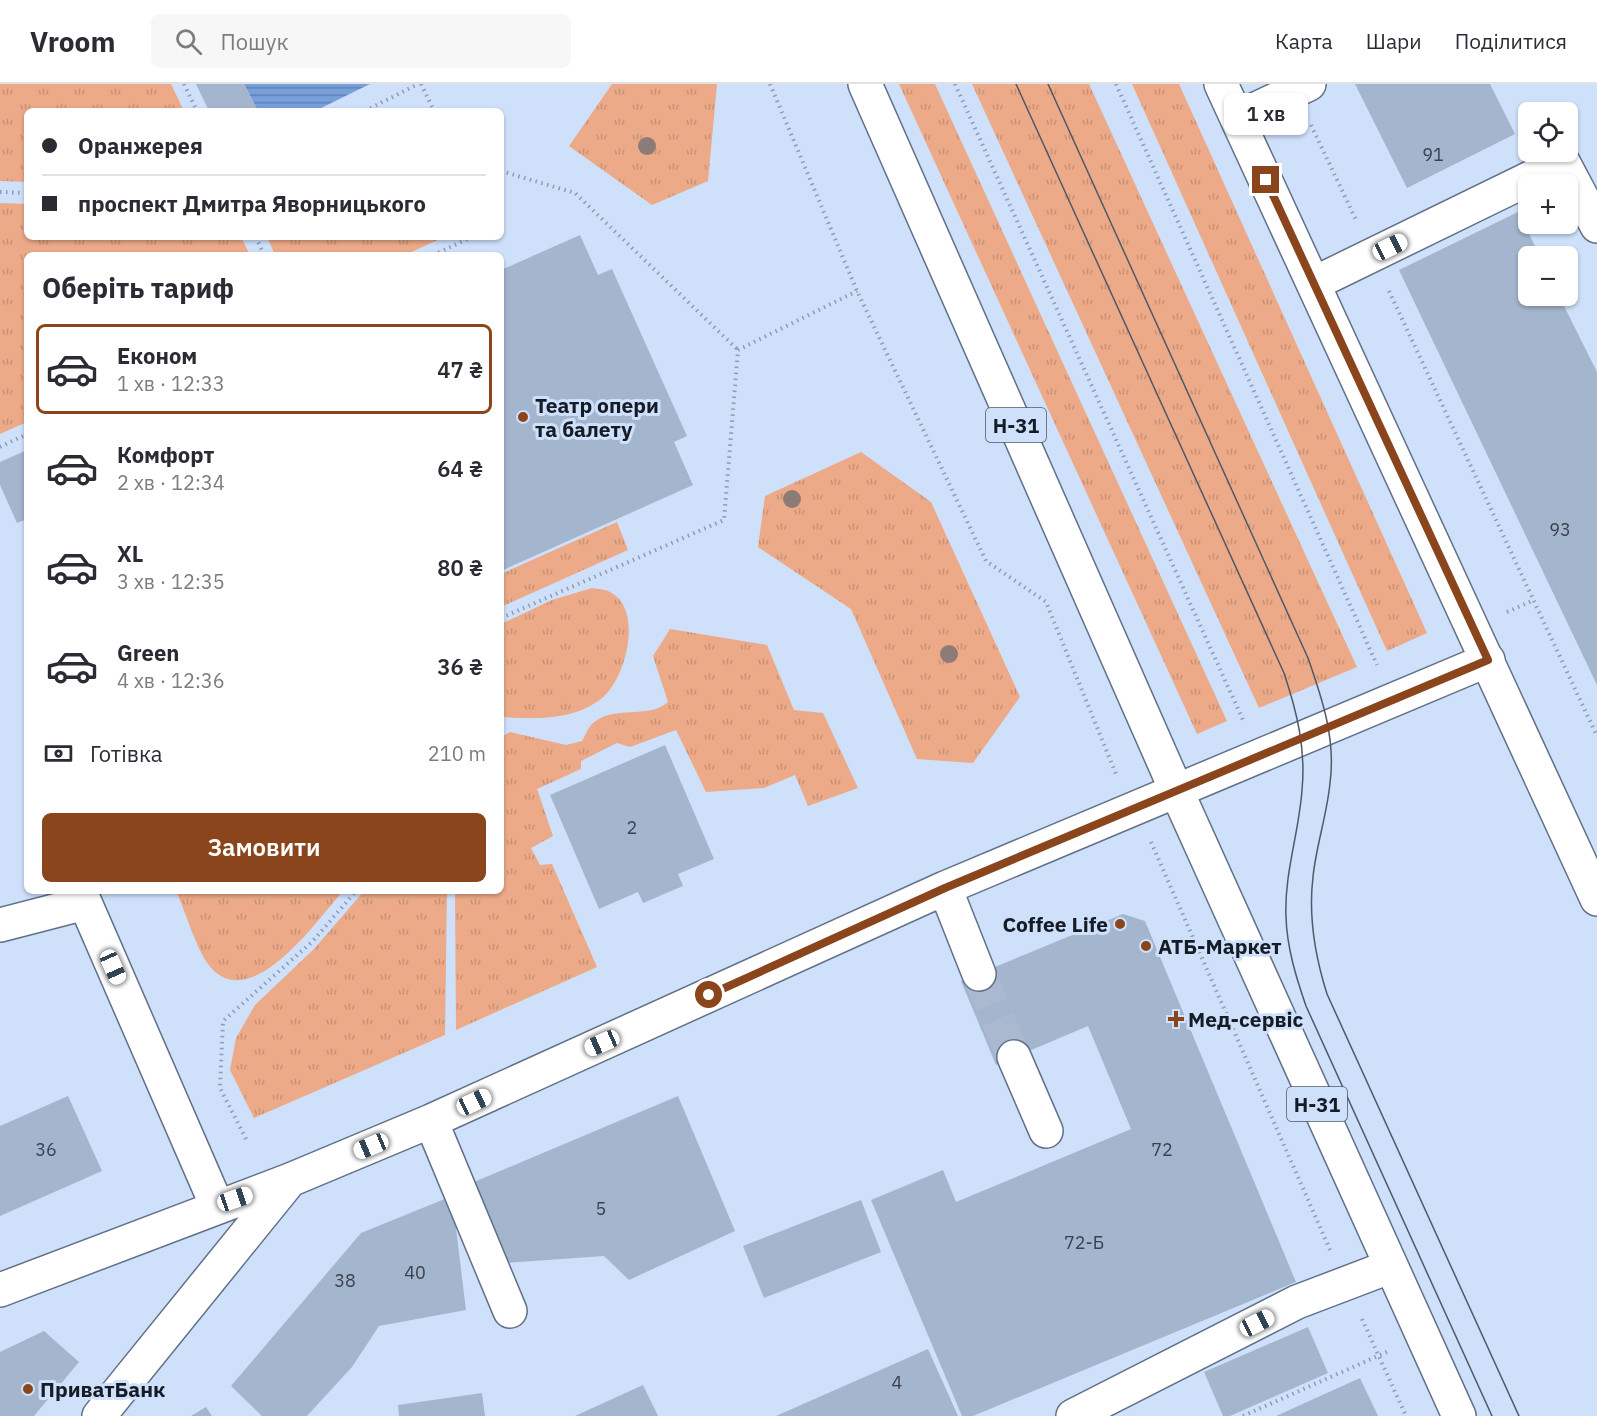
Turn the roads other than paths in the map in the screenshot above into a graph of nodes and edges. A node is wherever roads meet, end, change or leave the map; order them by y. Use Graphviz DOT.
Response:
graph roads {
  1 [pos="865,84"];
  2 [pos="1221,84"];
  3 [pos="1302,88"];
  4 [pos="1237,118"];
  5 [pos="1597,226"];
  6 [pos="1315,284"];
  7 [pos="1488,660"];
  8 [pos="1173,779"];
  9 [pos="945,888"];
  10 [pos="83,897"];
  11 [pos="1597,899"];
  12 [pos="0,925"];
  13 [pos="979,974"];
  14 [pos="1014,1057"];
  15 [pos="431,1121"];
  16 [pos="1046,1131"];
  17 [pos="290,1180"];
  18 [pos="217,1206"];
  19 [pos="1389,1267"];
  20 [pos="0,1290"];
  21 [pos="510,1311"];
  22 [pos="114,1409"];
  23 [pos="1073,1416"];
  24 [pos="1459,1416"];
  1 -- 8 [label="main road, Н-31"];
  2 -- 4 [label="main road"];
  3 -- 4 [label="main road"];
  4 -- 6 [label="main road"];
  5 -- 6 [label="main road"];
  6 -- 7 [label="main road"];
  7 -- 8 [label="main road"];
  7 -- 11 [label="main road"];
  8 -- 9 [label="main road"];
  8 -- 19 [label="main road, Н-31"];
  9 -- 13 [label="main road"];
  9 -- 15 [label="main road"];
  10 -- 12 [label="main road"];
  10 -- 18 [label="main road"];
  14 -- 16 [label="main road"];
  15 -- 17 [label="main road"];
  15 -- 21 [label="main road"];
  17 -- 18 [label="main road"];
  17 -- 22 [label="main road"];
  18 -- 20 [label="main road"];
  19 -- 23 [label="main road"];
  19 -- 24 [label="main road, Н-31"];
}
